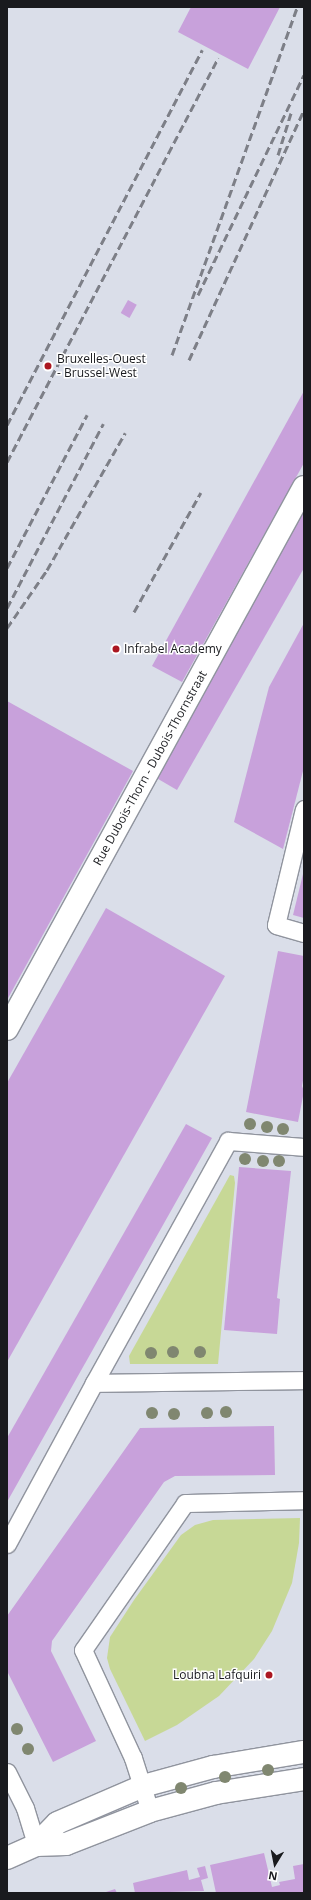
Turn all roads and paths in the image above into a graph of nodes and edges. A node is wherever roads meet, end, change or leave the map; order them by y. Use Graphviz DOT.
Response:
graph roads {
  1 [pos="304,487"];
  2 [pos="304,809"];
  3 [pos="304,933"];
  4 [pos="7,1029"];
  5 [pos="304,1147"];
  6 [pos="304,1380"];
  7 [pos="94,1382"];
  8 [pos="304,1500"];
  9 [pos="7,1544"];
  10 [pos="304,1752"];
  11 [pos="7,1772"];
  12 [pos="304,1779"];
  13 [pos="142,1786"];
  14 [pos="150,1811"];
  15 [pos="36,1845"];
  16 [pos="7,1858"];
  1 -- 4 [label="street, Rue Dubois-Thorn - Dubois-Thornstraat"];
  2 -- 3 [label="lane"];
  5 -- 7 [label="lane"];
  6 -- 7 [label="lane"];
  7 -- 9 [label="lane"];
  8 -- 13 [label="lane"];
  10 -- 13 [label="street"];
  11 -- 15 [label="lane"];
  12 -- 14 [label="street"];
  13 -- 14 [label="lane"];
  13 -- 15 [label="street"];
  14 -- 15 [label="street"];
  15 -- 16 [label="street"];
}
